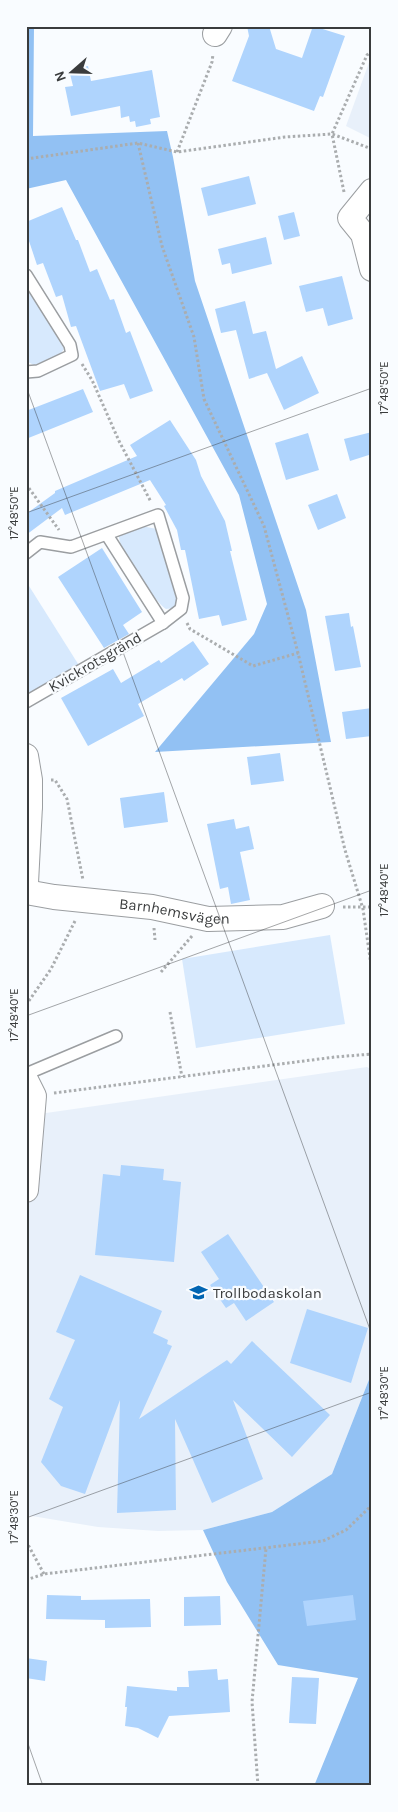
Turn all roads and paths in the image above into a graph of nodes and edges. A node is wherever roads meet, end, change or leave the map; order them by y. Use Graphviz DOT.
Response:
graph roads {
  1 [pos="217,30"];
  2 [pos="372,51"];
  3 [pos="332,134"];
  4 [pos="138,143"];
  5 [pos="372,149"];
  6 [pos="177,152"];
  7 [pos="26,159"];
  8 [pos="372,191"];
  9 [pos="350,218"];
  10 [pos="372,269"];
  11 [pos="26,275"];
  12 [pos="72,355"];
  13 [pos="26,372"];
  14 [pos="26,484"];
  15 [pos="158,515"];
  16 [pos="107,535"];
  17 [pos="71,547"];
  18 [pos="26,553"];
  19 [pos="181,610"];
  20 [pos="163,623"];
  21 [pos="298,653"];
  22 [pos="26,702"];
  23 [pos="26,756"];
  24 [pos="28,806"];
  25 [pos="26,883"];
  26 [pos="26,892"];
  27 [pos="322,906"];
  28 [pos="372,907"];
  29 [pos="363,908"];
  30 [pos="208,918"];
  31 [pos="161,972"];
  32 [pos="372,1009"];
  33 [pos="170,1012"];
  34 [pos="116,1036"];
  35 [pos="372,1054"];
  36 [pos="182,1076"];
  37 [pos="29,1083"];
  38 [pos="26,1190"];
  39 [pos="372,1505"];
  40 [pos="26,1541"];
  41 [pos="266,1548"];
  42 [pos="44,1574"];
  43 [pos="26,1580"];
  44 [pos="258,1786"];
  1 -- 6 [label="path"];
  2 -- 3 [label="path"];
  3 -- 5 [label="path"];
  3 -- 6 [label="path"];
  3 -- 9 [label="path"];
  4 -- 6 [label="path"];
  4 -- 7 [label="path"];
  4 -- 21 [label="path"];
  8 -- 9 [label="street"];
  9 -- 10 [label="street"];
  11 -- 12 [label="lane"];
  12 -- 13 [label="lane"];
  12 -- 15 [label="path"];
  14 -- 17 [label="path"];
  15 -- 16 [label="lane"];
  15 -- 19 [label="lane"];
  16 -- 17 [label="lane"];
  16 -- 20 [label="lane"];
  17 -- 18 [label="lane"];
  19 -- 20 [label="lane, Kvickrotsgränd"];
  19 -- 21 [label="path"];
  20 -- 22 [label="lane, Kvickrotsgränd"];
  21 -- 29 [label="path"];
  23 -- 24 [label="street"];
  24 -- 25 [label="street"];
  26 -- 30 [label="street, Barnhemsvägen"];
  27 -- 29 [label="path"];
  27 -- 30 [label="street, Barnhemsvägen"];
  28 -- 29 [label="path"];
  29 -- 32 [label="path"];
  30 -- 31 [label="path"];
  33 -- 36 [label="path"];
  34 -- 37 [label="lane"];
  35 -- 36 [label="path"];
  36 -- 37 [label="path"];
  37 -- 38 [label="street"];
  39 -- 41 [label="path"];
  40 -- 42 [label="path"];
  41 -- 42 [label="path"];
  41 -- 44 [label="path"];
  42 -- 43 [label="path"];
}
